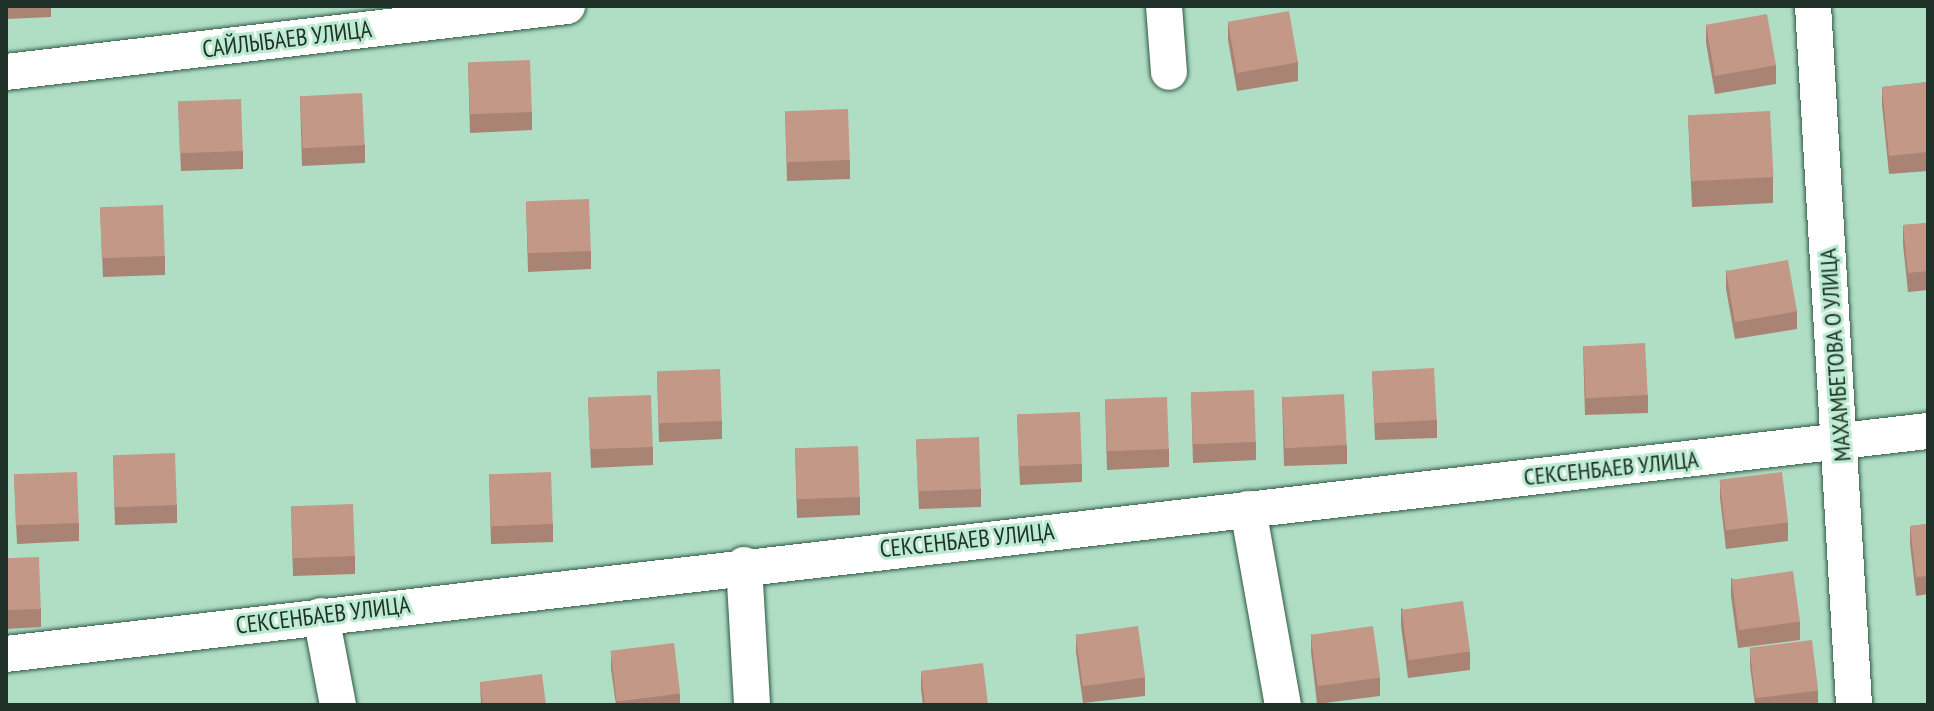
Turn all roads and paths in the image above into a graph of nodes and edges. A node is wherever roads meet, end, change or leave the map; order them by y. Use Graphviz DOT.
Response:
graph roads {
  1 [pos="567,6"];
  2 [pos="1164,6"];
  3 [pos="1813,6"];
  4 [pos="6,72"];
  5 [pos="1169,72"];
  6 [pos="1928,431"];
  7 [pos="1841,442"];
  8 [pos="1248,509"];
  9 [pos="744,565"];
  10 [pos="321,616"];
  11 [pos="6,654"];
  12 [pos="338,705"];
  13 [pos="752,705"];
  14 [pos="1283,705"];
  15 [pos="1854,705"];
  1 -- 4 [label="street, САЙЛЫБАЕВ УЛИЦА"];
  2 -- 5 [label="street"];
  3 -- 7 [label="street, МАХАМБЕТОВА О УЛИЦА"];
  6 -- 7 [label="street, СЕКСЕНБАЕВ УЛИЦА"];
  7 -- 8 [label="street, СЕКСЕНБАЕВ УЛИЦА"];
  7 -- 15 [label="street, МАХАМБЕТОВА О УЛИЦА"];
  8 -- 9 [label="street, СЕКСЕНБАЕВ УЛИЦА"];
  8 -- 14 [label="street"];
  9 -- 10 [label="street, СЕКСЕНБАЕВ УЛИЦА"];
  9 -- 13 [label="street"];
  10 -- 11 [label="street, СЕКСЕНБАЕВ УЛИЦА"];
  10 -- 12 [label="street"];
}
